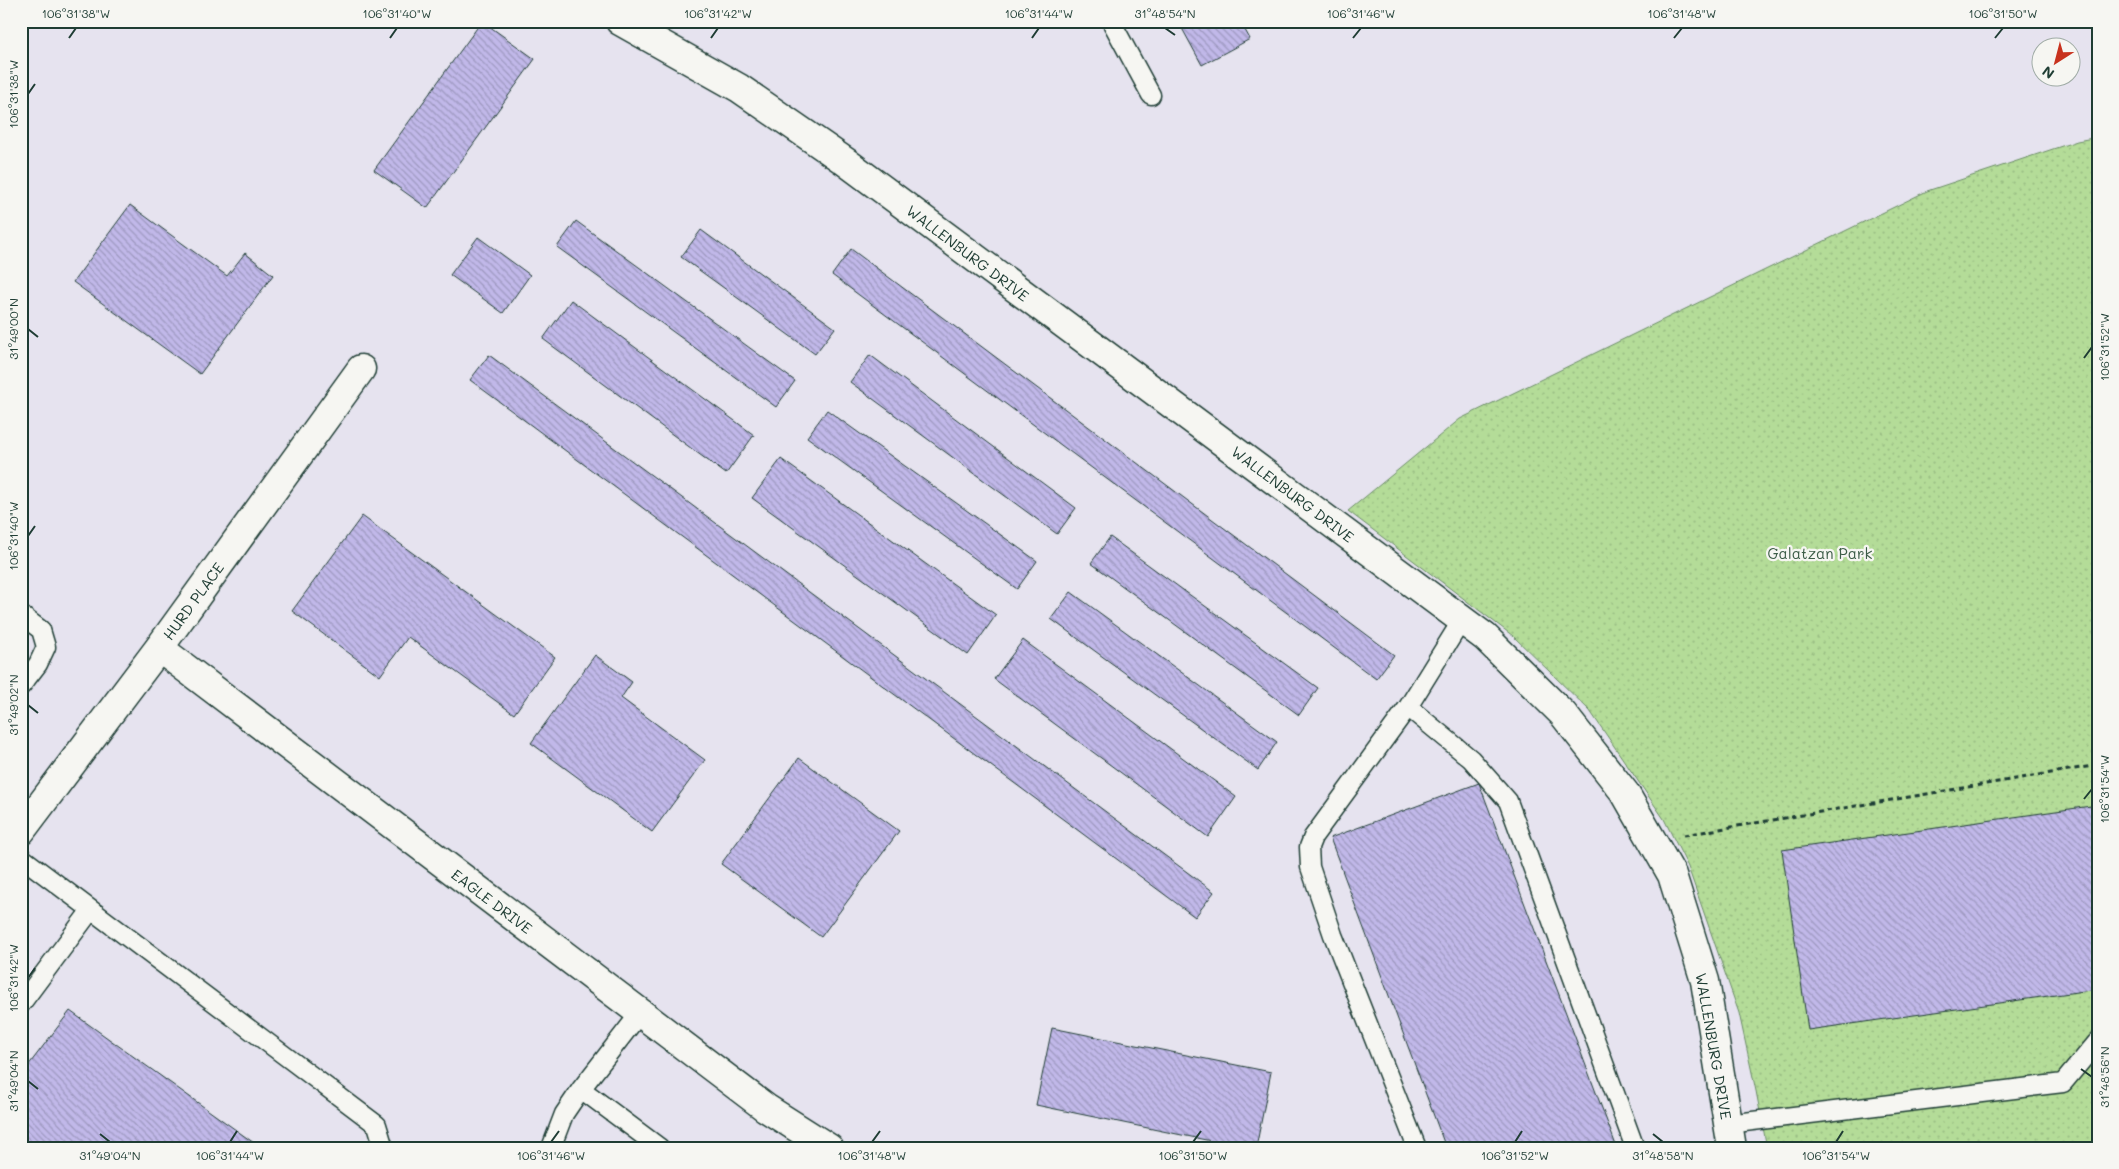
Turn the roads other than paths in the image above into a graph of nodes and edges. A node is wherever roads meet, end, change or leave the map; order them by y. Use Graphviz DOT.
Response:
graph roads {
  1 [pos="620,21"];
  2 [pos="1111,21"];
  3 [pos="1151,95"];
  4 [pos="361,369"];
  5 [pos="21,615"];
  6 [pos="1462,620"];
  7 [pos="158,648"];
  8 [pos="21,686"];
  9 [pos="1408,707"];
  10 [pos="21,831"];
  11 [pos="21,857"];
  12 [pos="91,910"];
  13 [pos="21,1004"];
  14 [pos="640,1013"];
  15 [pos="2098,1041"];
  16 [pos="581,1089"];
  17 [pos="1730,1136"];
  18 [pos="656,1147"];
  19 [pos="384,1148"];
  20 [pos="551,1148"];
  21 [pos="829,1148"];
  22 [pos="1417,1148"];
  23 [pos="1635,1148"];
  1 -- 6 [label="street, WALLENBURG DRIVE"];
  2 -- 3 [label="lane"];
  4 -- 7 [label="street, HURD PLACE"];
  5 -- 8 [label="lane"];
  6 -- 9 [label="lane"];
  6 -- 17 [label="street, WALLENBURG DRIVE"];
  7 -- 10 [label="street, HURD PLACE"];
  7 -- 14 [label="street, EAGLE DRIVE"];
  9 -- 22 [label="lane"];
  9 -- 23 [label="lane"];
  11 -- 12 [label="lane"];
  12 -- 13 [label="lane"];
  12 -- 19 [label="lane"];
  14 -- 16 [label="lane"];
  14 -- 21 [label="street, EAGLE DRIVE"];
  15 -- 17 [label="lane"];
  16 -- 18 [label="lane"];
  16 -- 20 [label="lane"];
}
